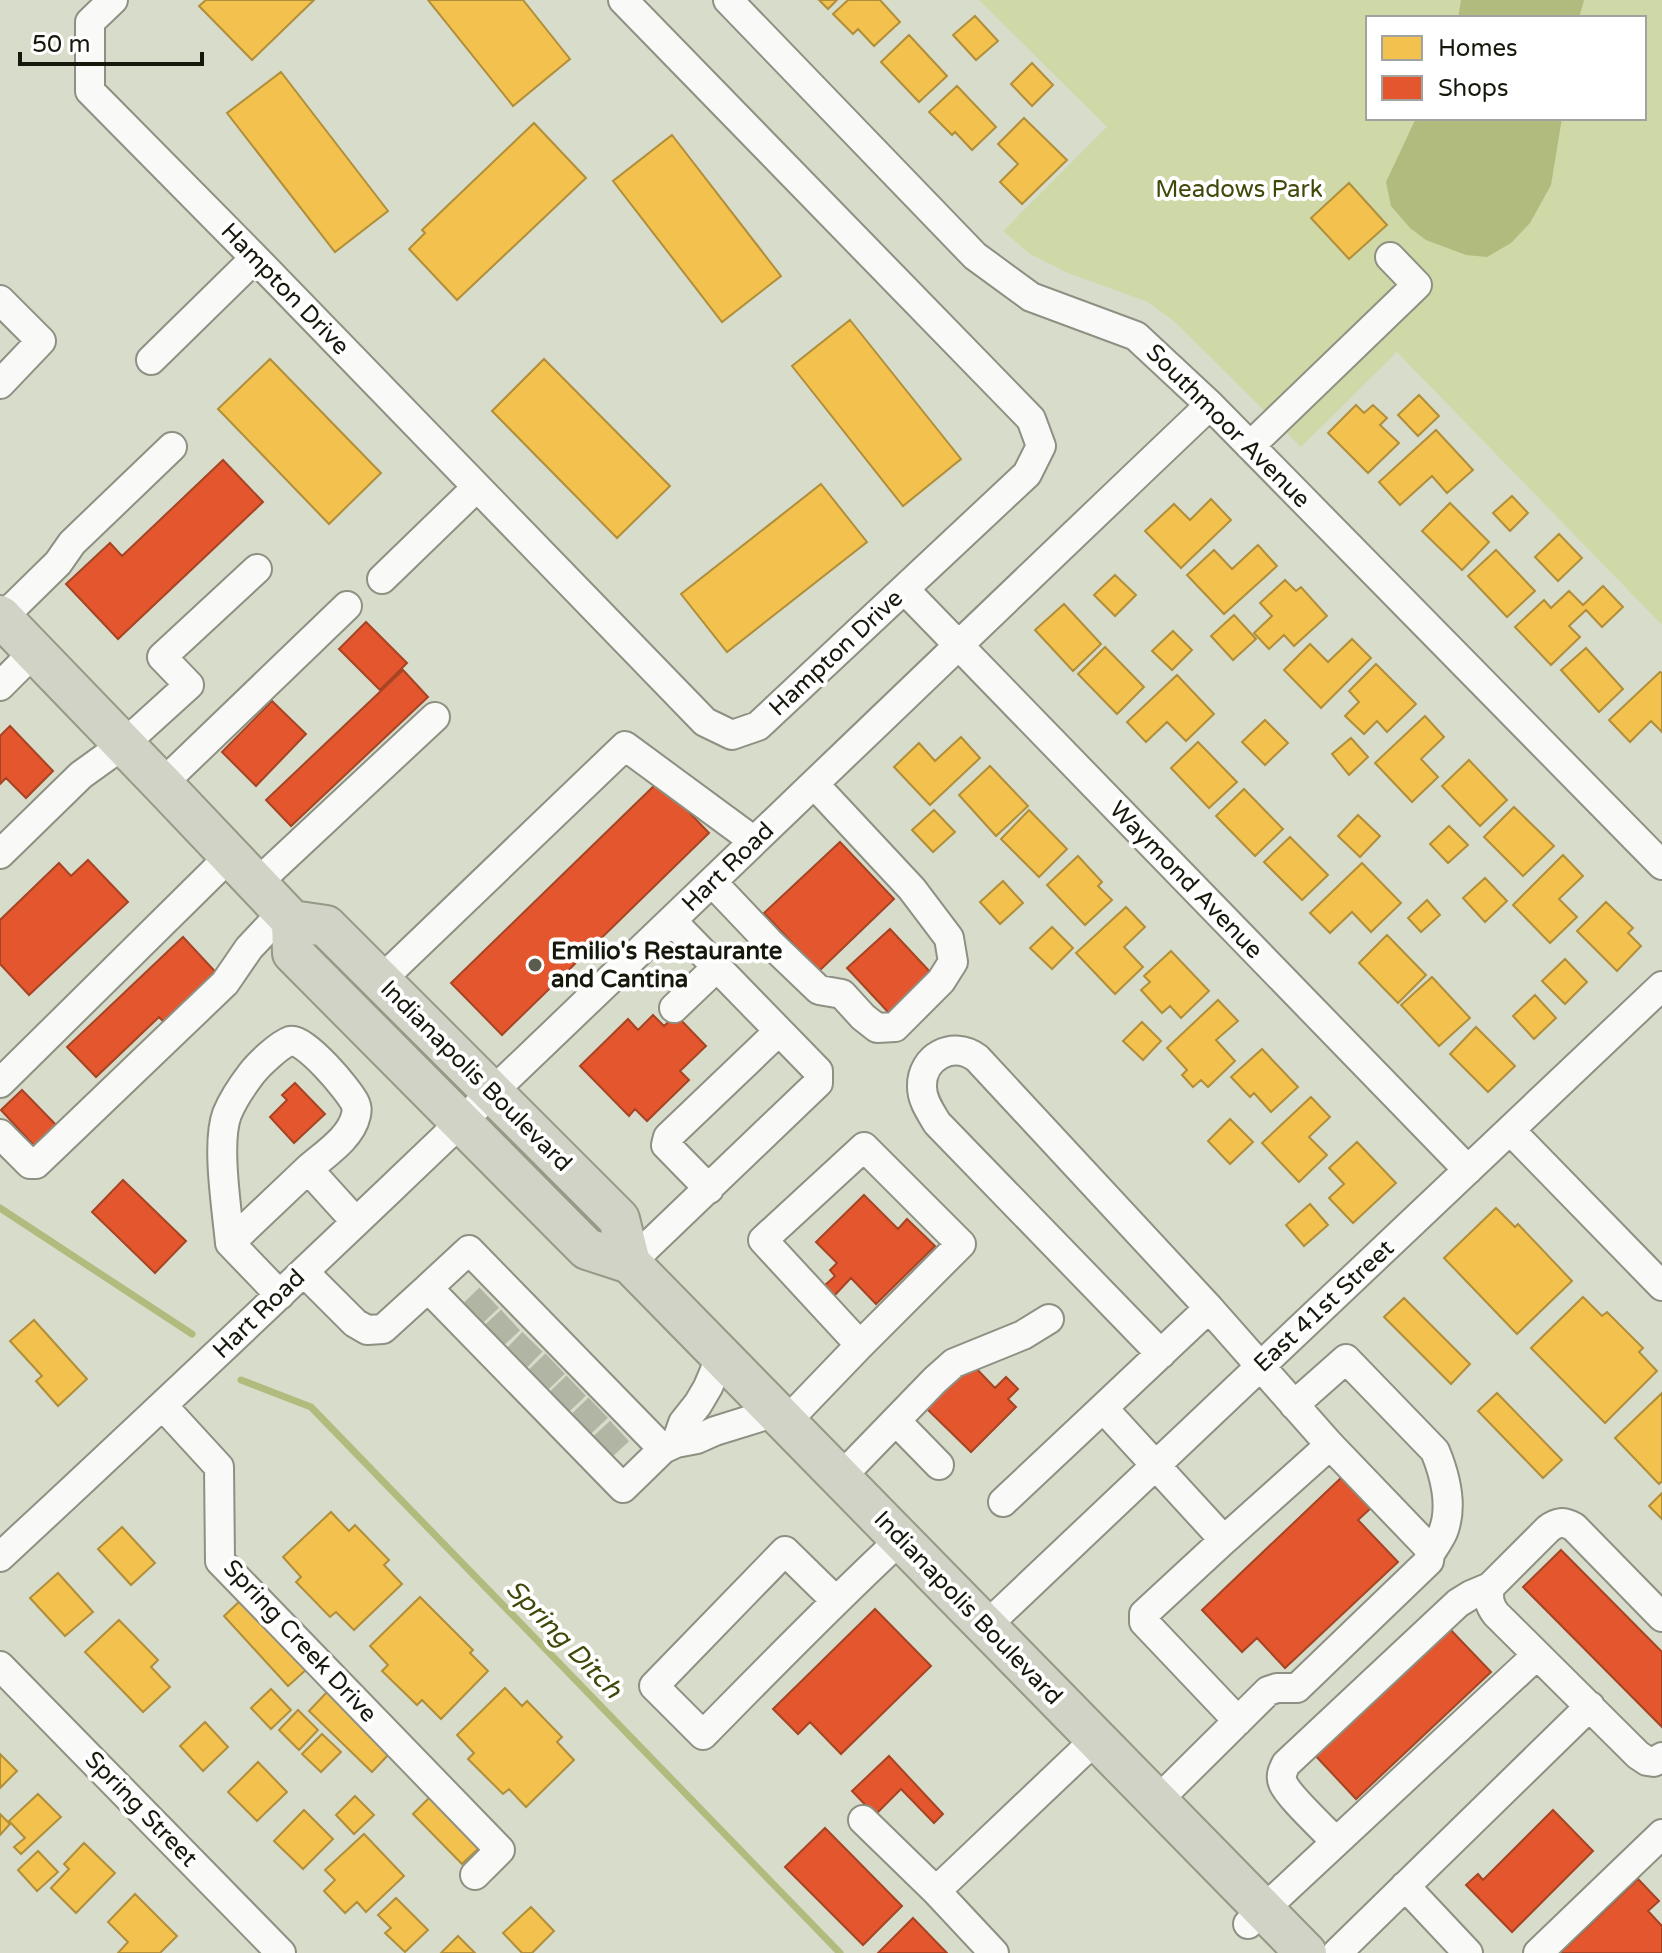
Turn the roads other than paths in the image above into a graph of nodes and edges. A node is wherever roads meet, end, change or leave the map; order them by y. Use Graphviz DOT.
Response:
graph roads {
  1 [pos="113,0"];
  2 [pos="623,0"];
  3 [pos="728,0"];
  4 [pos="1390,257"];
  5 [pos="255,258"];
  6 [pos="0,300"];
  7 [pos="151,360"];
  8 [pos="0,384"];
  9 [pos="1210,405"];
  10 [pos="1250,446"];
  11 [pos="172,447"];
  12 [pos="477,487"];
  13 [pos="257,569"];
  14 [pos="382,579"];
  15 [pos="905,590"];
  16 [pos="347,606"];
  17 [pos="1,617"];
  18 [pos="958,645"];
  19 [pos="35,651"];
  20 [pos="0,686"];
  21 [pos="435,717"];
  22 [pos="124,744"];
  23 [pos="162,784"];
  24 [pos="814,784"];
  25 [pos="754,841"];
  26 [pos="0,854"];
  27 [pos="1662,865"];
  28 [pos="712,882"];
  29 [pos="265,894"];
  30 [pos="672,921"];
  31 [pos="717,967"];
  32 [pos="381,980"];
  33 [pos="1662,986"];
  34 [pos="674,1008"];
  35 [pos="779,1031"];
  36 [pos="0,1083"];
  37 [pos="494,1092"];
  38 [pos="462,1122"];
  39 [pos="1510,1130"];
  40 [pos="0,1134"];
  41 [pos="308,1169"];
  42 [pos="1468,1170"];
  43 [pos="709,1189"];
  44 [pos="356,1222"];
  45 [pos="230,1243"];
  46 [pos="630,1263"];
  47 [pos="304,1272"];
  48 [pos="1662,1286"];
  49 [pos="428,1288"];
  50 [pos="280,1295"];
  51 [pos="1209,1308"];
  52 [pos="1049,1319"];
  53 [pos="860,1345"];
  54 [pos="1161,1354"];
  55 [pos="721,1356"];
  56 [pos="1259,1367"];
  57 [pos="1294,1405"];
  58 [pos="163,1406"];
  59 [pos="1103,1408"];
  60 [pos="781,1417"];
  61 [pos="896,1421"];
  62 [pos="1330,1445"];
  63 [pos="670,1446"];
  64 [pos="939,1465"];
  65 [pos="1156,1465"];
  66 [pos="840,1478"];
  67 [pos="1003,1502"];
  68 [pos="901,1539"];
  69 [pos="1224,1540"];
  70 [pos="1430,1554"];
  71 [pos="0,1557"];
  72 [pos="1490,1587"];
  73 [pos="836,1601"];
  74 [pos="1662,1617"];
  75 [pos="986,1626"];
  76 [pos="1537,1655"];
  77 [pos="0,1666"];
  78 [pos="1590,1706"];
  79 [pos="1238,1721"];
  80 [pos="1096,1739"];
  81 [pos="1662,1757"];
  82 [pos="1157,1801"];
  83 [pos="863,1820"];
  84 [pos="1662,1834"];
  85 [pos="1335,1841"];
  86 [pos="475,1875"];
  87 [pos="1405,1886"];
  88 [pos="936,1891"];
  89 [pos="1255,1916"];
  90 [pos="281,1953"];
  91 [pos="994,1953"];
  92 [pos="1306,1953"];
  93 [pos="1337,1953"];
  94 [pos="1468,1953"];
  95 [pos="1538,1953"];
  1 -- 5 [label="street, Hampton Drive"];
  2 -- 15 [label="street, Hampton Drive"];
  3 -- 9 [label="street, Southmoor Avenue"];
  4 -- 10 [label="street"];
  5 -- 7 [label="street"];
  5 -- 12 [label="street, Hampton Drive"];
  6 -- 8 [label="street"];
  9 -- 10 [label="street, Southmoor Avenue"];
  9 -- 18 [label="street, Hart Road"];
  10 -- 27 [label="street, Southmoor Avenue"];
  11 -- 17 [label="street"];
  12 -- 14 [label="street"];
  12 -- 15 [label="street, Hampton Drive"];
  13 -- 22 [label="street"];
  15 -- 18 [label="street, Waymond Avenue"];
  16 -- 23 [label="street"];
  17 -- 19 [label="highway"];
  18 -- 24 [label="street, Hart Road"];
  18 -- 42 [label="street, Waymond Avenue"];
  19 -- 20 [label="street"];
  19 -- 22 [label="highway"];
  21 -- 29 [label="street"];
  22 -- 23 [label="highway"];
  22 -- 26 [label="street"];
  23 -- 29 [label="highway"];
  24 -- 25 [label="street, Hart Road"];
  24 -- 28 [label="street"];
  25 -- 28 [label="street, Hart Road"];
  25 -- 32 [label="street"];
  28 -- 30 [label="street, Hart Road"];
  29 -- 32 [label="highway, Indianapolis Boulevard"];
  29 -- 36 [label="street"];
  29 -- 38 [label="highway, Indianapolis Boulevard"];
  29 -- 40 [label="street"];
  30 -- 31 [label="street"];
  30 -- 37 [label="street, Hart Road"];
  31 -- 34 [label="street"];
  31 -- 35 [label="street"];
  32 -- 37 [label="highway, Indianapolis Boulevard"];
  33 -- 39 [label="street, East 41st Street"];
  35 -- 43 [label="street"];
  35 -- 43 [label="street"];
  37 -- 38 [label="street, Hart Road"];
  37 -- 46 [label="highway, Indianapolis Boulevard"];
  38 -- 44 [label="street, Hart Road"];
  38 -- 46 [label="highway, Indianapolis Boulevard"];
  39 -- 42 [label="street, East 41st Street"];
  39 -- 48 [label="street"];
  41 -- 44 [label="street"];
  41 -- 45 [label="street"];
  41 -- 45 [label="street"];
  42 -- 56 [label="street, East 41st Street"];
  43 -- 46 [label="street"];
  44 -- 47 [label="street, Hart Road"];
  45 -- 50 [label="street"];
  46 -- 55 [label="highway, Indianapolis Boulevard"];
  47 -- 49 [label="street"];
  47 -- 50 [label="street, Hart Road"];
  49 -- 63 [label="street"];
  49 -- 63 [label="street"];
  50 -- 58 [label="street, Hart Road"];
  51 -- 54 [label="street"];
  51 -- 54 [label="street"];
  51 -- 56 [label="street"];
  52 -- 61 [label="street"];
  53 -- 53 [label="street"];
  53 -- 60 [label="street"];
  54 -- 59 [label="street"];
  55 -- 60 [label="highway, Indianapolis Boulevard"];
  55 -- 63 [label="street"];
  56 -- 57 [label="street"];
  56 -- 65 [label="street, East 41st Street"];
  57 -- 62 [label="street"];
  57 -- 70 [label="street"];
  58 -- 71 [label="street, Hart Road"];
  58 -- 86 [label="street, Spring Creek Drive"];
  59 -- 65 [label="street"];
  59 -- 67 [label="street"];
  60 -- 63 [label="street"];
  60 -- 66 [label="highway, Indianapolis Boulevard"];
  61 -- 64 [label="street"];
  61 -- 66 [label="street"];
  62 -- 69 [label="street"];
  62 -- 70 [label="street"];
  65 -- 69 [label="street"];
  65 -- 75 [label="street, East 41st Street"];
  66 -- 68 [label="highway, Indianapolis Boulevard"];
  68 -- 73 [label="street"];
  68 -- 75 [label="highway, Indianapolis Boulevard"];
  69 -- 79 [label="street"];
  70 -- 79 [label="street"];
  72 -- 74 [label="street"];
  72 -- 76 [label="street"];
  72 -- 85 [label="street"];
  73 -- 73 [label="street"];
  75 -- 80 [label="highway, Indianapolis Boulevard"];
  76 -- 78 [label="street"];
  76 -- 85 [label="street"];
  77 -- 90 [label="street, Spring Street"];
  78 -- 81 [label="street"];
  78 -- 87 [label="street"];
  79 -- 82 [label="street"];
  80 -- 82 [label="highway, Indianapolis Boulevard"];
  80 -- 88 [label="street"];
  82 -- 89 [label="highway, Indianapolis Boulevard"];
  83 -- 88 [label="street"];
  84 -- 95 [label="street"];
  85 -- 89 [label="street"];
  87 -- 93 [label="street"];
  87 -- 94 [label="street"];
  88 -- 91 [label="street"];
  89 -- 92 [label="highway, Indianapolis Boulevard"];
}
